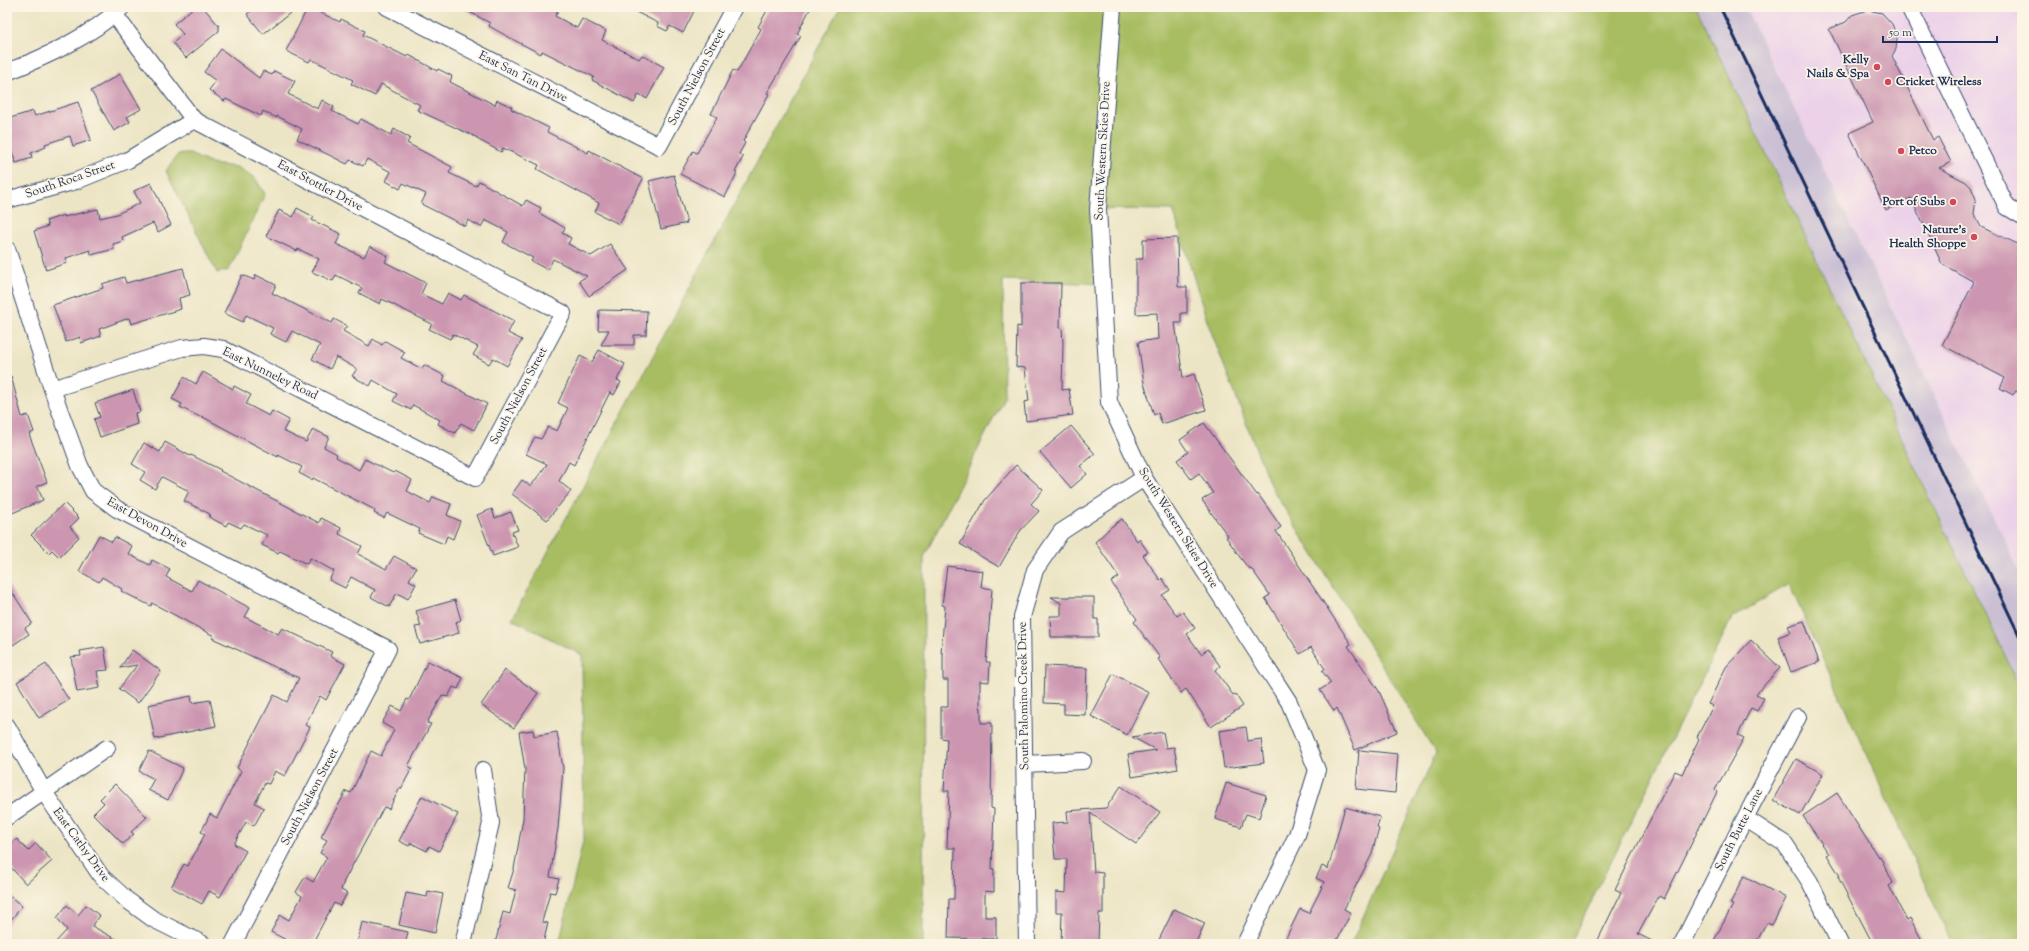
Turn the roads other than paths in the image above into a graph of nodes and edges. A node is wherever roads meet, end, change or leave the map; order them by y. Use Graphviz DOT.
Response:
graph roads {
  1 [pos="387,7"];
  2 [pos="734,7"];
  3 [pos="1113,7"];
  4 [pos="1909,7"];
  5 [pos="118,10"];
  6 [pos="7,72"];
  7 [pos="194,120"];
  8 [pos="659,146"];
  9 [pos="7,200"];
  10 [pos="2022,216"];
  11 [pos="7,249"];
  12 [pos="563,313"];
  13 [pos="52,389"];
  14 [pos="475,478"];
  15 [pos="1144,478"];
  16 [pos="388,650"];
  17 [pos="1798,717"];
  18 [pos="7,726"];
  19 [pos="107,748"];
  20 [pos="1083,761"];
  21 [pos="1025,764"];
  22 [pos="483,770"];
  23 [pos="44,792"];
  24 [pos="7,817"];
  25 [pos="1744,818"];
  26 [pos="203,944"];
  27 [pos="233,944"];
  28 [pos="463,944"];
  29 [pos="1028,944"];
  30 [pos="1245,944"];
  31 [pos="1682,944"];
  32 [pos="1840,944"];
  1 -- 8 [label="street, East San Tan Drive"];
  2 -- 8 [label="street, South Nielson Street"];
  3 -- 15 [label="street, South Western Skies Drive"];
  4 -- 10 [label="street"];
  5 -- 6 [label="street"];
  5 -- 7 [label="street, East Stottler Drive"];
  7 -- 9 [label="street, South Roca Street"];
  7 -- 12 [label="street, East Stottler Drive"];
  11 -- 13 [label="street, East Devon Drive"];
  12 -- 14 [label="street, South Nielson Street"];
  13 -- 14 [label="street, East Nunneley Road"];
  13 -- 16 [label="street, East Devon Drive"];
  15 -- 21 [label="street, South Palomino Creek Drive"];
  15 -- 30 [label="street, South Western Skies Drive"];
  16 -- 27 [label="street, South Nielson Street"];
  17 -- 25 [label="street, South Butte Lane"];
  18 -- 23 [label="street, East Cathy Drive"];
  19 -- 23 [label="street"];
  20 -- 21 [label="street"];
  21 -- 29 [label="street, South Palomino Creek Drive"];
  22 -- 28 [label="street"];
  23 -- 24 [label="street"];
  23 -- 26 [label="street, East Cathy Drive"];
  25 -- 31 [label="street, South Butte Lane"];
  25 -- 32 [label="street"];
}
